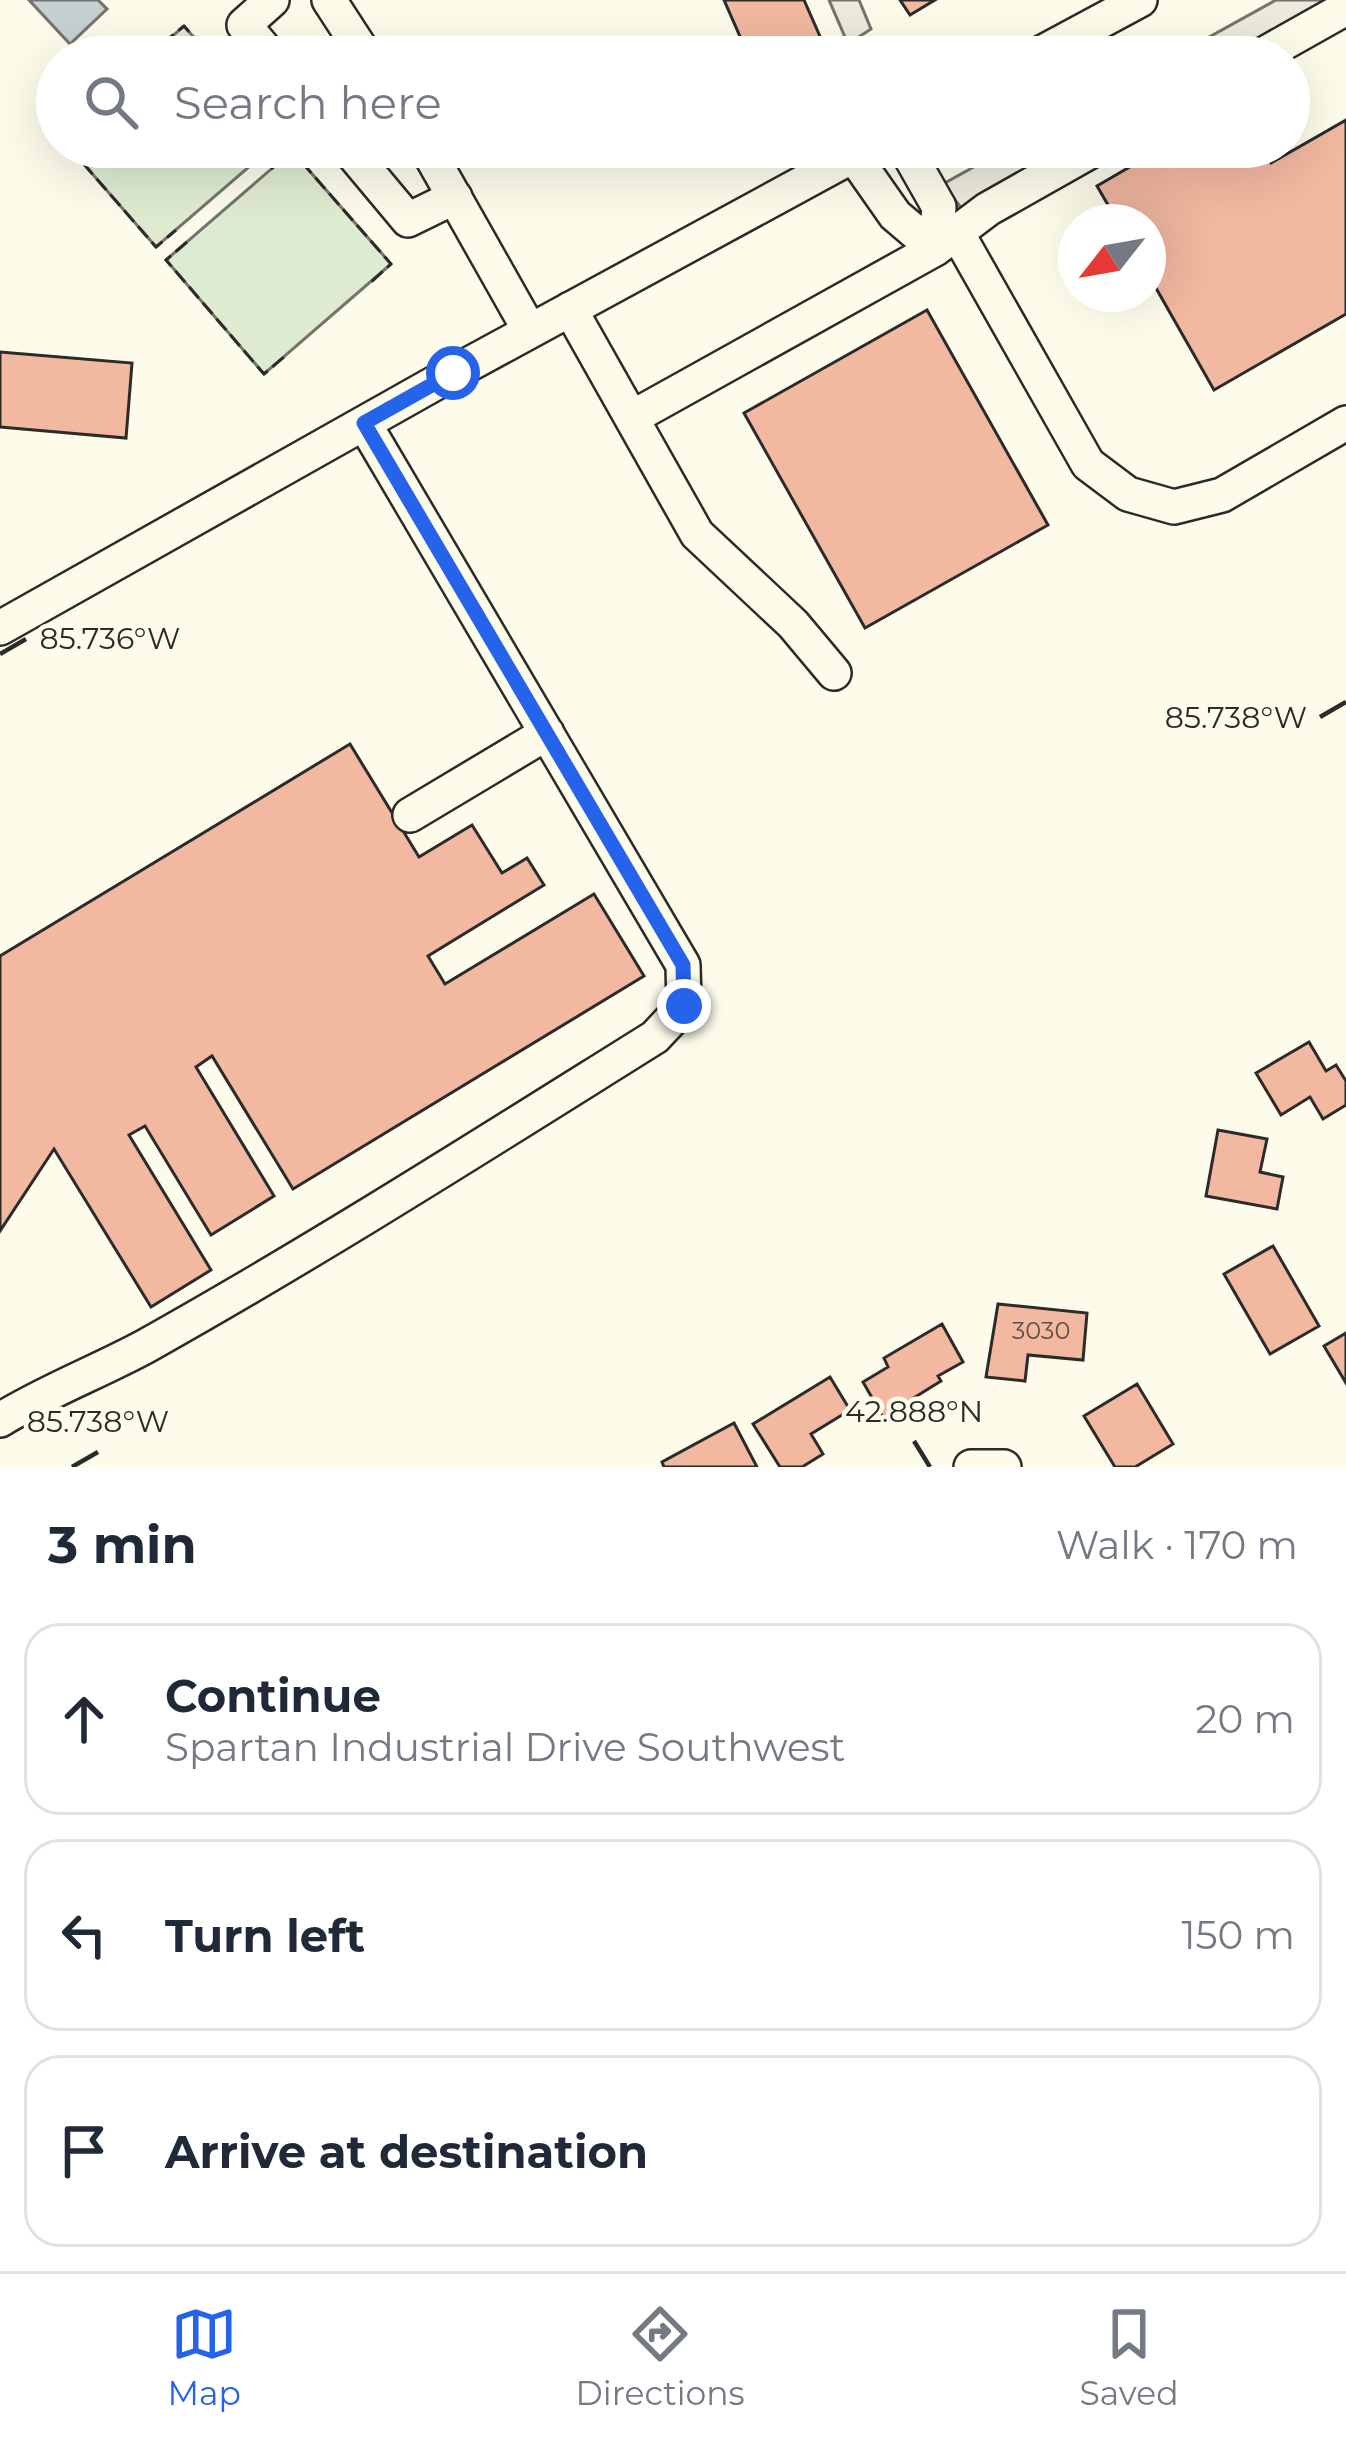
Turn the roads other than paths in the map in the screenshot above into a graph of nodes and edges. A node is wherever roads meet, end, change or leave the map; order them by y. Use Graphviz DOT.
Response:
graph roads {
  1 [pos="272,0"];
  2 [pos="329,0"];
  3 [pos="1140,0"];
  4 [pos="1346,8"];
  5 [pos="1092,11"];
  6 [pos="253,36"];
  7 [pos="352,36"];
  8 [pos="1060,36"];
  9 [pos="1296,36"];
  10 [pos="365,168"];
  11 [pos="438,168"];
  12 [pos="830,168"];
  13 [pos="870,168"];
  14 [pos="916,168"];
  15 [pos="1064,168"];
  16 [pos="455,197"];
  17 [pos="946,240"];
  18 [pos="570,309"];
  19 [pos="530,331"];
  20 [pos="632,417"];
  21 [pos="1346,422"];
  22 [pos="364,423"];
  23 [pos="0,628"];
  24 [pos="834,673"];
  25 [pos="547,733"];
  26 [pos="410,815"];
  27 [pos="0,1420"];
  28 [pos="971,1467"];
  29 [pos="1004,1467"];
  1 -- 6 [label="street"];
  2 -- 7 [label="street"];
  3 -- 5 [label="street"];
  4 -- 9 [label="street"];
  5 -- 8 [label="street"];
  10 -- 16 [label="street"];
  11 -- 16 [label="street"];
  12 -- 18 [label="street"];
  13 -- 17 [label="street"];
  14 -- 17 [label="street"];
  15 -- 17 [label="street"];
  16 -- 19 [label="street"];
  17 -- 20 [label="street"];
  17 -- 21 [label="street"];
  18 -- 19 [label="street"];
  18 -- 20 [label="street"];
  19 -- 22 [label="street"];
  20 -- 24 [label="street"];
  22 -- 23 [label="street"];
  22 -- 25 [label="street"];
  25 -- 26 [label="street"];
  25 -- 27 [label="street"];
  28 -- 29 [label="street"];
}
